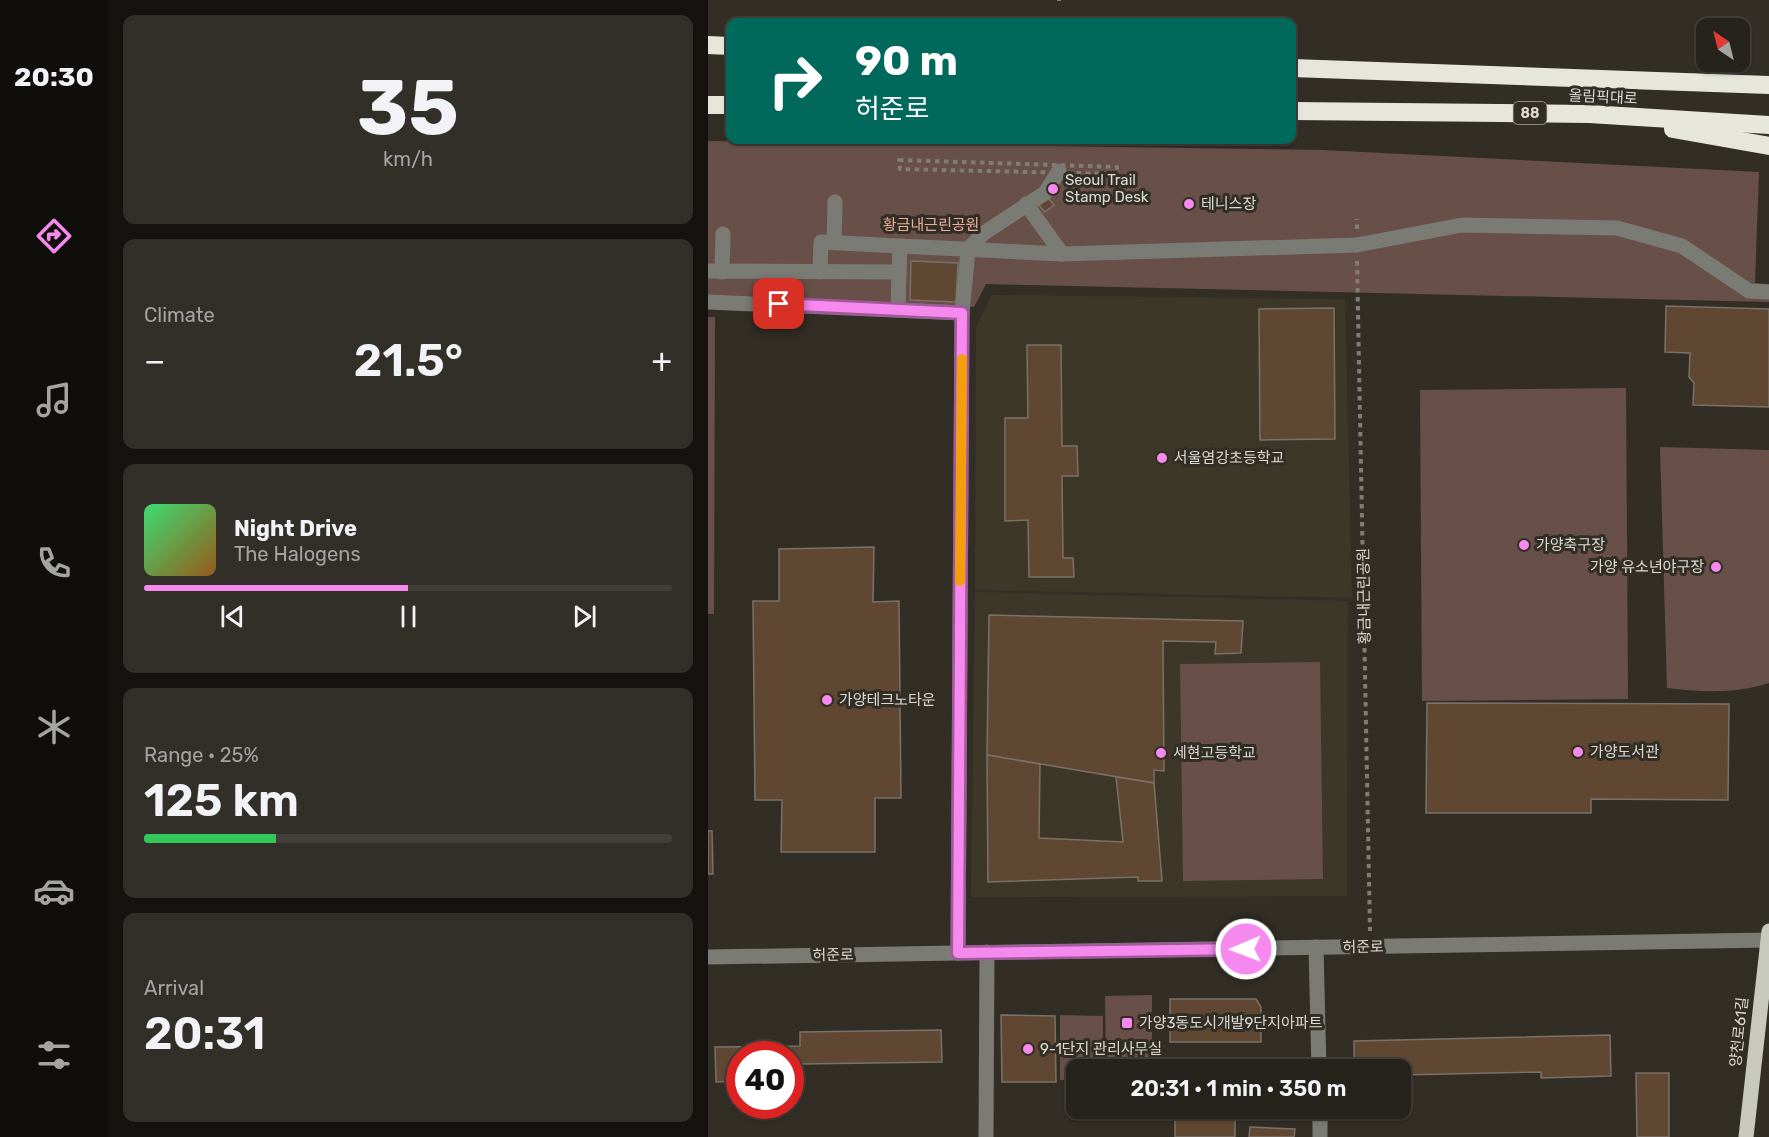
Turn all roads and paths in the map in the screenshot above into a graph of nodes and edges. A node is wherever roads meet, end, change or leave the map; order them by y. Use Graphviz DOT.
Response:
graph roads {
  1 [pos="708,45"];
  2 [pos="726,45"];
  3 [pos="1296,68"];
  4 [pos="1769,86"];
  5 [pos="708,105"];
  6 [pos="726,105"];
  7 [pos="1296,111"];
  8 [pos="1589,114"];
  9 [pos="1769,125"];
  10 [pos="1769,146"];
  11 [pos="1059,168"];
  12 [pos="835,202"];
  13 [pos="1026,204"];
  14 [pos="719,240"];
  15 [pos="834,242"];
  16 [pos="1357,245"];
  17 [pos="900,246"];
  18 [pos="968,249"];
  19 [pos="1062,254"];
  20 [pos="715,271"];
  21 [pos="820,272"];
  22 [pos="899,272"];
  23 [pos="1769,292"];
  24 [pos="708,302"];
  25 [pos="898,309"];
  26 [pos="962,313"];
  27 [pos="1768,938"];
  28 [pos="1370,947"];
  29 [pos="1316,948"];
  30 [pos="987,952"];
  31 [pos="958,953"];
  32 [pos="708,957"];
  33 [pos="1319,1059"];
  34 [pos="1320,1119"];
  35 [pos="986,1137"];
  36 [pos="1320,1137"];
  37 [pos="1746,1137"];
  1 -- 2 [label="highway"];
  3 -- 4 [label="highway, 올림픽대로"];
  5 -- 6 [label="highway"];
  7 -- 8 [label="highway, 올림픽대로 / 88"];
  8 -- 9 [label="highway, 올림픽대로 / 88"];
  8 -- 10 [label="highway"];
  11 -- 11 [label="path"];
  11 -- 11 [label="path"];
  11 -- 13 [label="street"];
  12 -- 15 [label="street"];
  13 -- 18 [label="street"];
  13 -- 19 [label="street"];
  14 -- 20 [label="street"];
  15 -- 17 [label="street"];
  15 -- 21 [label="street"];
  16 -- 19 [label="street"];
  16 -- 23 [label="street"];
  16 -- 28 [label="path, 황금내근린공원"];
  17 -- 18 [label="street"];
  17 -- 22 [label="street"];
  18 -- 19 [label="street"];
  18 -- 26 [label="street"];
  20 -- 21 [label="street"];
  21 -- 22 [label="street"];
  22 -- 25 [label="street"];
  24 -- 25 [label="street"];
  25 -- 26 [label="street"];
  26 -- 31 [label="street"];
  27 -- 28 [label="street, 허준로"];
  27 -- 37 [label="main road, 양천로61길"];
  28 -- 29 [label="street, 허준로"];
  29 -- 30 [label="street, 허준로"];
  29 -- 33 [label="street"];
  30 -- 31 [label="street, 허준로"];
  30 -- 35 [label="street"];
  31 -- 32 [label="street, 허준로"];
  34 -- 36 [label="street"];
}
